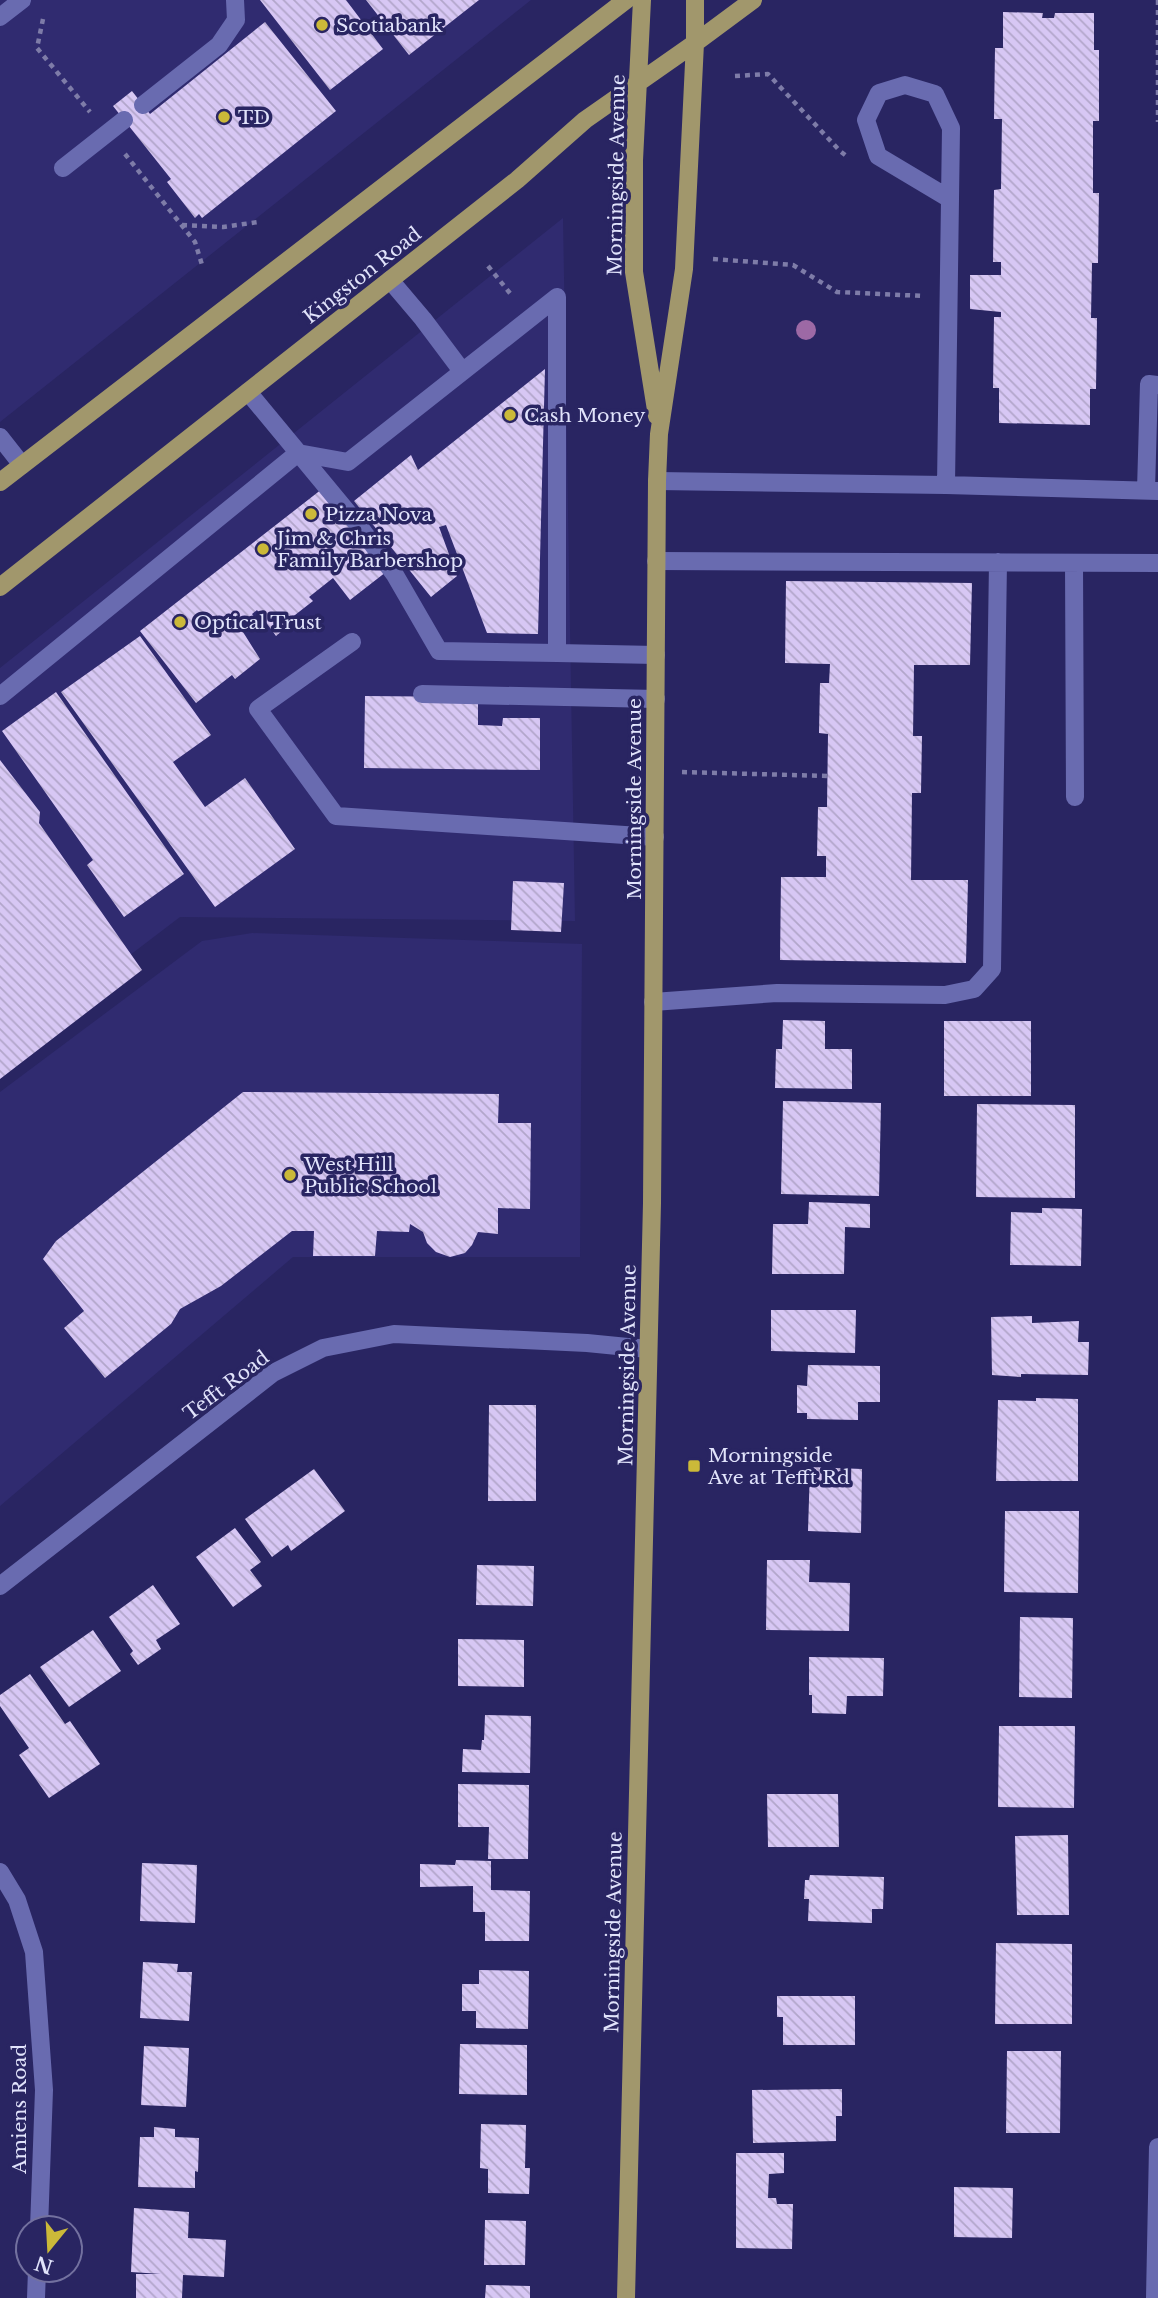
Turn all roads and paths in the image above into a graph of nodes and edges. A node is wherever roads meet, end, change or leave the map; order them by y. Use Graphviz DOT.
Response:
graph roads {
  1 [pos="22,0"];
  2 [pos="234,0"];
  3 [pos="626,0"];
  4 [pos="642,0"];
  5 [pos="695,0"];
  6 [pos="753,0"];
  7 [pos="1157,0"];
  8 [pos="45,10"];
  9 [pos="0,17"];
  10 [pos="695,43"];
  11 [pos="638,84"];
  12 [pos="143,105"];
  13 [pos="92,114"];
  14 [pos="124,120"];
  15 [pos="1158,122"];
  16 [pos="123,152"];
  17 [pos="63,168"];
  18 [pos="950,199"];
  19 [pos="258,222"];
  20 [pos="182,225"];
  21 [pos="684,256"];
  22 [pos="488,266"];
  23 [pos="203,268"];
  24 [pos="390,280"];
  25 [pos="949,298"];
  26 [pos="531,319"];
  27 [pos="462,372"];
  28 [pos="1158,385"];
  29 [pos="248,392"];
  30 [pos="659,434"];
  31 [pos="0,437"];
  32 [pos="298,453"];
  33 [pos="22,464"];
  34 [pos="657,481"];
  35 [pos="0,482"];
  36 [pos="946,485"];
  37 [pos="1152,491"];
  38 [pos="656,561"];
  39 [pos="998,562"];
  40 [pos="1074,562"];
  41 [pos="1158,563"];
  42 [pos="0,587"];
  43 [pos="352,642"];
  44 [pos="557,653"];
  45 [pos="656,655"];
  46 [pos="422,694"];
  47 [pos="0,696"];
  48 [pos="656,699"];
  49 [pos="655,771"];
  50 [pos="828,776"];
  51 [pos="1075,797"];
  52 [pos="654,837"];
  53 [pos="653,1002"];
  54 [pos="648,1349"];
  55 [pos="0,1586"];
  56 [pos="0,1872"];
  57 [pos="1158,2147"];
  58 [pos="40,2214"];
  59 [pos="626,2298"];
  60 [pos="1155,2298"];
  1 -- 9 [label="street"];
  2 -- 12 [label="street"];
  3 -- 33 [label="main road"];
  4 -- 11 [label="main road, Morningside Avenue"];
  5 -- 10 [label="main road, Morningside Avenue"];
  6 -- 10 [label="main road, Kingston Road"];
  7 -- 15 [label="path"];
  8 -- 13 [label="path"];
  10 -- 11 [label="main road, Kingston Road"];
  10 -- 21 [label="main road, Morningside Avenue"];
  11 -- 24 [label="main road, Kingston Road"];
  11 -- 30 [label="main road, Morningside Avenue"];
  14 -- 17 [label="street"];
  16 -- 20 [label="path"];
  18 -- 18 [label="street"];
  18 -- 25 [label="street"];
  19 -- 20 [label="path"];
  20 -- 23 [label="path"];
  21 -- 25 [label="path"];
  21 -- 30 [label="main road, Morningside Avenue"];
  22 -- 26 [label="path"];
  24 -- 27 [label="street"];
  24 -- 29 [label="main road, Kingston Road"];
  25 -- 36 [label="street"];
  26 -- 27 [label="street"];
  26 -- 44 [label="street"];
  27 -- 32 [label="street"];
  28 -- 37 [label="street"];
  29 -- 32 [label="street"];
  29 -- 42 [label="main road, Kingston Road"];
  30 -- 34 [label="main road, Morningside Avenue"];
  31 -- 33 [label="street"];
  32 -- 44 [label="street"];
  32 -- 47 [label="street"];
  33 -- 35 [label="main road"];
  34 -- 36 [label="street"];
  34 -- 38 [label="main road, Morningside Avenue"];
  36 -- 37 [label="street"];
  38 -- 39 [label="street"];
  38 -- 45 [label="main road, Morningside Avenue"];
  39 -- 40 [label="street"];
  39 -- 53 [label="street"];
  40 -- 41 [label="street"];
  40 -- 51 [label="street"];
  43 -- 52 [label="street"];
  44 -- 45 [label="street"];
  45 -- 48 [label="main road, Morningside Avenue"];
  46 -- 48 [label="street"];
  48 -- 49 [label="main road, Morningside Avenue"];
  49 -- 50 [label="path"];
  49 -- 52 [label="main road, Morningside Avenue"];
  52 -- 53 [label="main road, Morningside Avenue"];
  53 -- 54 [label="main road, Morningside Avenue"];
  54 -- 55 [label="street, Tefft Road"];
  54 -- 59 [label="main road, Morningside Avenue"];
  56 -- 58 [label="street, Amiens Road"];
  57 -- 60 [label="street"];
}
